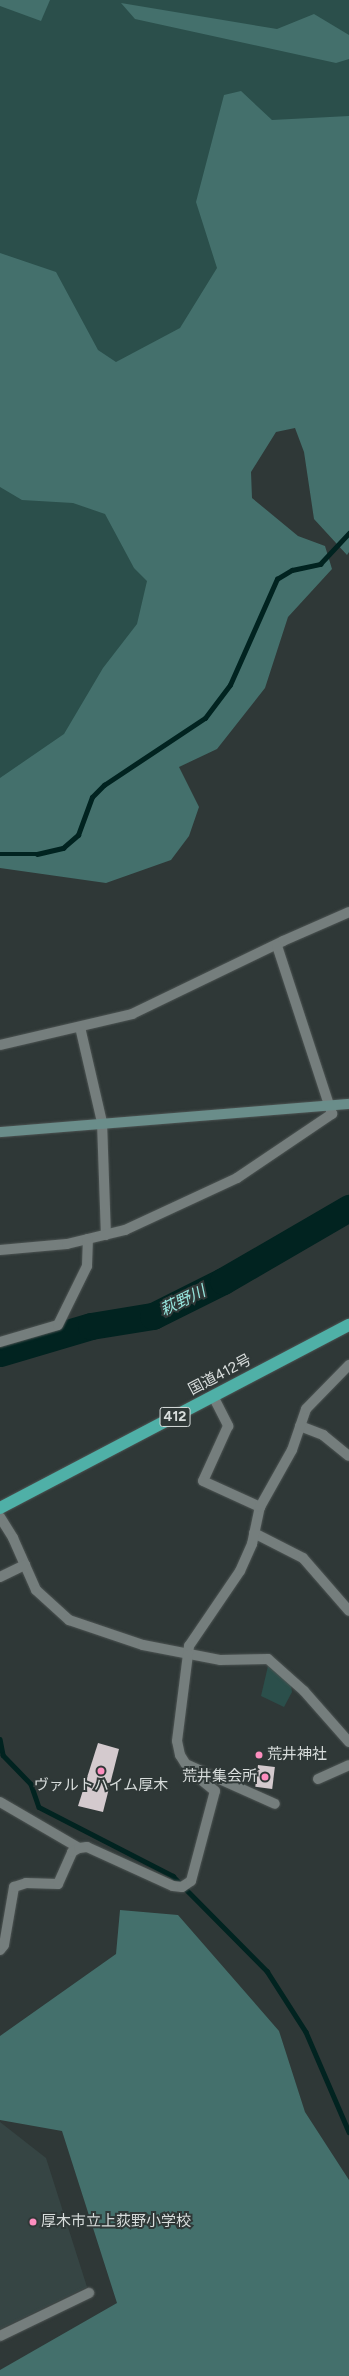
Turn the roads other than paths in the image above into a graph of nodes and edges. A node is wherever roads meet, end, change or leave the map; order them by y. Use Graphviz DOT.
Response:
graph roads {
  1 [pos="349,912"];
  2 [pos="277,946"];
  3 [pos="80,1027"];
  4 [pos="0,1045"];
  5 [pos="349,1104"];
  6 [pos="330,1105"];
  7 [pos="102,1122"];
  8 [pos="0,1132"];
  9 [pos="106,1235"];
  10 [pos="88,1239"];
  11 [pos="0,1250"];
  12 [pos="349,1325"];
  13 [pos="0,1342"];
  14 [pos="349,1366"];
  15 [pos="213,1396"];
  16 [pos="300,1426"];
  17 [pos="349,1456"];
  18 [pos="260,1507"];
  19 [pos="0,1508"];
  20 [pos="0,1517"];
  21 [pos="254,1533"];
  22 [pos="25,1565"];
  23 [pos="0,1577"];
  24 [pos="349,1611"];
  25 [pos="188,1653"];
  26 [pos="349,1742"];
  27 [pos="188,1765"];
  28 [pos="349,1765"];
  29 [pos="318,1779"];
  30 [pos="0,1802"];
  31 [pos="275,1804"];
  32 [pos="79,1848"];
  33 [pos="0,1950"];
  34 [pos="89,2293"];
  35 [pos="0,2336"];
  1 -- 2 [label="street"];
  2 -- 3 [label="street"];
  2 -- 6 [label="street"];
  3 -- 4 [label="street"];
  3 -- 7 [label="street"];
  5 -- 6 [label="street"];
  6 -- 7 [label="street"];
  6 -- 9 [label="street"];
  7 -- 8 [label="street"];
  7 -- 9 [label="street"];
  9 -- 10 [label="street"];
  10 -- 11 [label="street"];
  10 -- 13 [label="street"];
  12 -- 15 [label="highway, 国道412号 / 412"];
  14 -- 16 [label="street"];
  15 -- 18 [label="street"];
  15 -- 19 [label="highway, 国道412号 / 412"];
  16 -- 17 [label="street"];
  16 -- 18 [label="street"];
  18 -- 21 [label="street"];
  20 -- 22 [label="street"];
  21 -- 24 [label="street"];
  21 -- 25 [label="street"];
  22 -- 23 [label="street"];
  22 -- 25 [label="street"];
  25 -- 26 [label="street"];
  25 -- 27 [label="street"];
  27 -- 31 [label="street"];
  27 -- 32 [label="street"];
  28 -- 29 [label="street"];
  30 -- 32 [label="street"];
  32 -- 33 [label="street"];
  34 -- 35 [label="street"];
}
